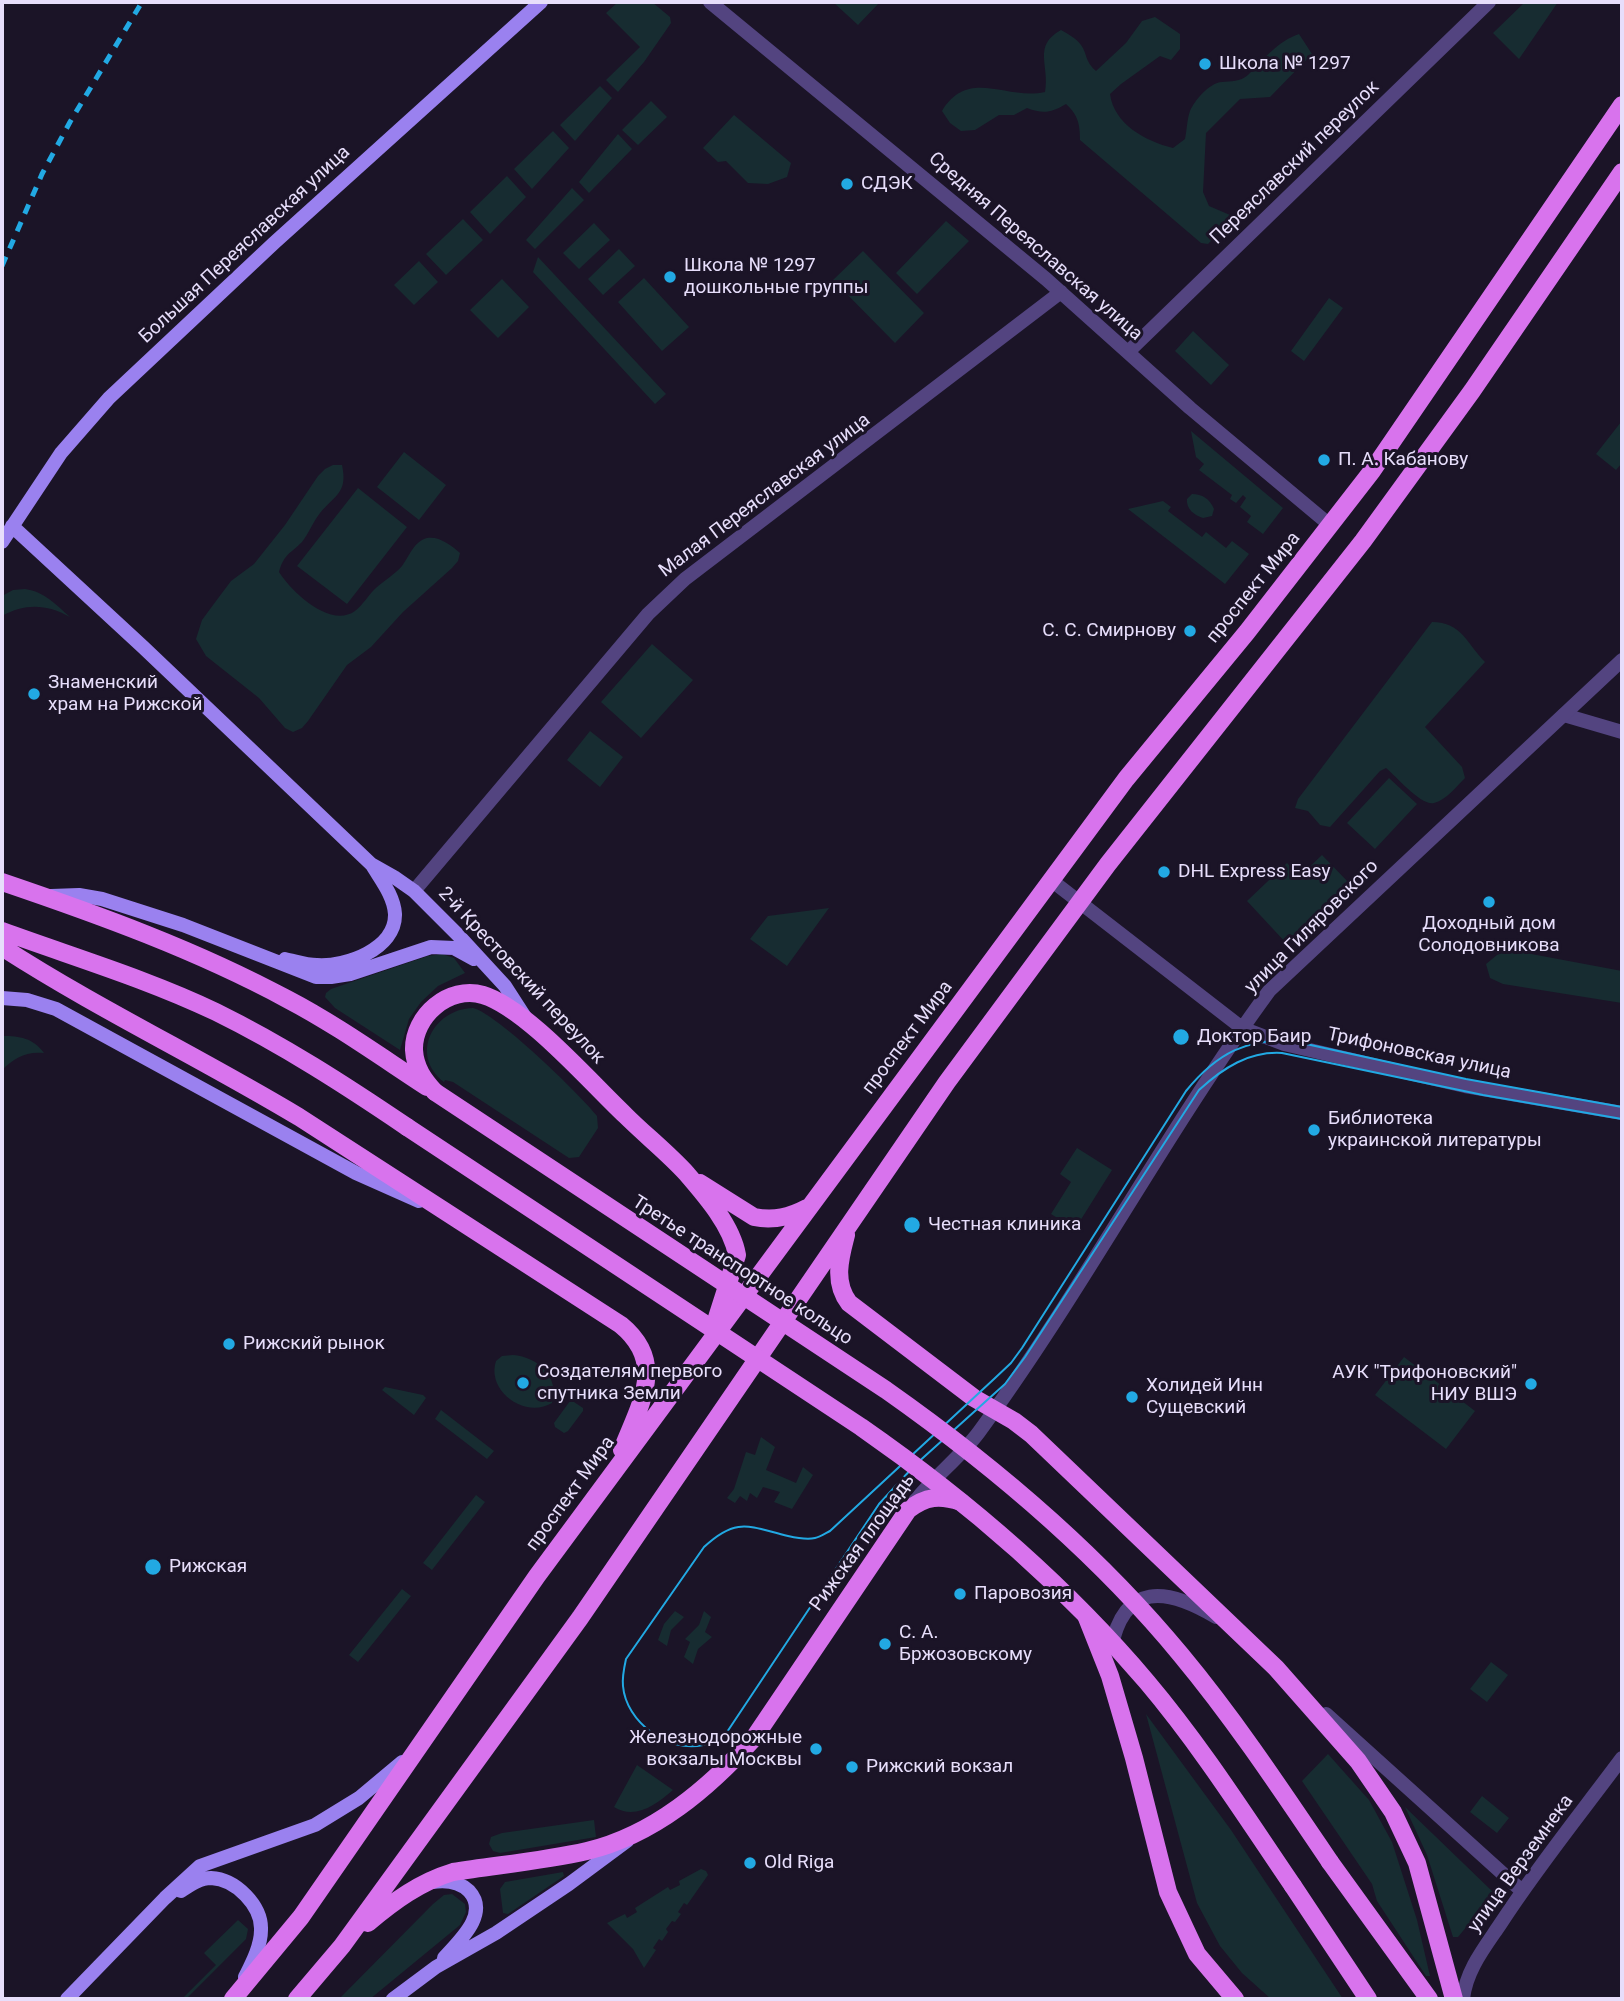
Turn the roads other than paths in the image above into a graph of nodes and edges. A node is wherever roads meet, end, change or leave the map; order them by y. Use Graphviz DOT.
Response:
graph roads {
  1 [pos="541,2"];
  2 [pos="710,2"];
  3 [pos="1489,2"];
  4 [pos="1622,104"];
  5 [pos="1622,172"];
  6 [pos="1062,292"];
  7 [pos="1128,352"];
  8 [pos="12,526"];
  9 [pos="1331,526"];
  10 [pos="2,542"];
  11 [pos="1622,660"];
  12 [pos="1564,715"];
  13 [pos="1622,732"];
  14 [pos="371,864"];
  15 [pos="1051,880"];
  16 [pos="2,882"];
  17 [pos="414,891"];
  18 [pos="38,894"];
  19 [pos="1080,902"];
  20 [pos="2,931"];
  21 [pos="2,947"];
  22 [pos="250,950"];
  23 [pos="488,967"];
  24 [pos="2,998"];
  25 [pos="1242,1028"];
  26 [pos="541,1035"];
  27 [pos="435,1093"];
  28 [pos="1622,1113"];
  29 [pos="687,1174"];
  30 [pos="810,1206"];
  31 [pos="449,1213"];
  32 [pos="850,1221"];
  33 [pos="707,1345"];
  34 [pos="994,1410"];
  35 [pos="613,1472"];
  36 [pos="908,1510"];
  37 [pos="1232,1626"];
  38 [pos="1276,1668"];
  39 [pos="1110,1676"];
  40 [pos="426,1735"];
  41 [pos="1622,1758"];
  42 [pos="642,1830"];
  43 [pos="416,1887"];
  44 [pos="1522,1891"];
  45 [pos="154,1910"];
  46 [pos="342,1946"];
  47 [pos="436,1967"];
  48 [pos="67,1999"];
  49 [pos="232,1999"];
  50 [pos="297,1999"];
  51 [pos="393,1999"];
  52 [pos="1235,1999"];
  53 [pos="1368,1999"];
  54 [pos="1429,1999"];
  55 [pos="1454,1999"];
  56 [pos="1463,1999"];
  1 -- 8 [label="main road, Большая Переяславская улица"];
  2 -- 6 [label="street, Средняя Переяславская улица"];
  3 -- 7 [label="street, Переяславский переулок"];
  4 -- 9 [label="main road, проспект Мира"];
  5 -- 19 [label="main road"];
  6 -- 7 [label="street, Средняя Переяславская улица"];
  6 -- 17 [label="street, Малая Переяславская улица"];
  7 -- 9 [label="street, Средняя Переяславская улица"];
  8 -- 10 [label="main road, Большая Переяславская улица"];
  8 -- 14 [label="main road, 2-й Крестовский переулок"];
  9 -- 15 [label="main road, проспект Мира"];
  11 -- 12 [label="street, улица Гиляровского"];
  12 -- 13 [label="street"];
  12 -- 25 [label="street, улица Гиляровского"];
  14 -- 17 [label="main road, 2-й Крестовский переулок"];
  14 -- 22 [label="main road"];
  15 -- 19 [label="street, Трифоновская улица"];
  15 -- 30 [label="main road, проспект Мира"];
  16 -- 18 [label="main road, Третье транспортное кольцо"];
  17 -- 23 [label="main road, 2-й Крестовский переулок"];
  18 -- 22 [label="main road"];
  18 -- 27 [label="main road, Третье транспортное кольцо"];
  19 -- 25 [label="street, Трифоновская улица"];
  19 -- 32 [label="main road"];
  20 -- 53 [label="main road, bridge"];
  21 -- 31 [label="main road"];
  22 -- 23 [label="main road"];
  23 -- 26 [label="main road, 2-й Крестовский переулок"];
  24 -- 31 [label="main road"];
  25 -- 28 [label="street, Трифоновская улица"];
  25 -- 34 [label="street, улица Гиляровского"];
  26 -- 27 [label="main road"];
  26 -- 29 [label="main road, 2-й Крестовский переулок"];
  27 -- 54 [label="main road, Третье транспортное кольцо, bridge"];
  29 -- 30 [label="main road, 2-й Крестовский переулок"];
  29 -- 33 [label="main road, 2-й Крестовский переулок"];
  30 -- 33 [label="main road, проспект Мира"];
  31 -- 35 [label="main road"];
  32 -- 34 [label="main road"];
  32 -- 46 [label="main road"];
  33 -- 35 [label="main road, проспект Мира"];
  34 -- 36 [label="street, Рижская площадь"];
  34 -- 37 [label="main road"];
  35 -- 40 [label="main road, проспект Мира"];
  36 -- 39 [label="main road"];
  36 -- 42 [label="main road, Рижская площадь"];
  37 -- 38 [label="main road"];
  37 -- 39 [label="street"];
  38 -- 44 [label="street"];
  38 -- 55 [label="main road"];
  39 -- 52 [label="main road"];
  40 -- 45 [label="main road"];
  40 -- 49 [label="main road, проспект Мира"];
  41 -- 44 [label="street, улица Верземнека"];
  42 -- 43 [label="main road, Рижская площадь"];
  42 -- 47 [label="main road"];
  43 -- 46 [label="main road, Рижская площадь"];
  43 -- 47 [label="main road"];
  44 -- 56 [label="street, улица Верземнека"];
  45 -- 48 [label="main road"];
  45 -- 49 [label="main road"];
  46 -- 50 [label="main road"];
  47 -- 51 [label="main road"];
}
